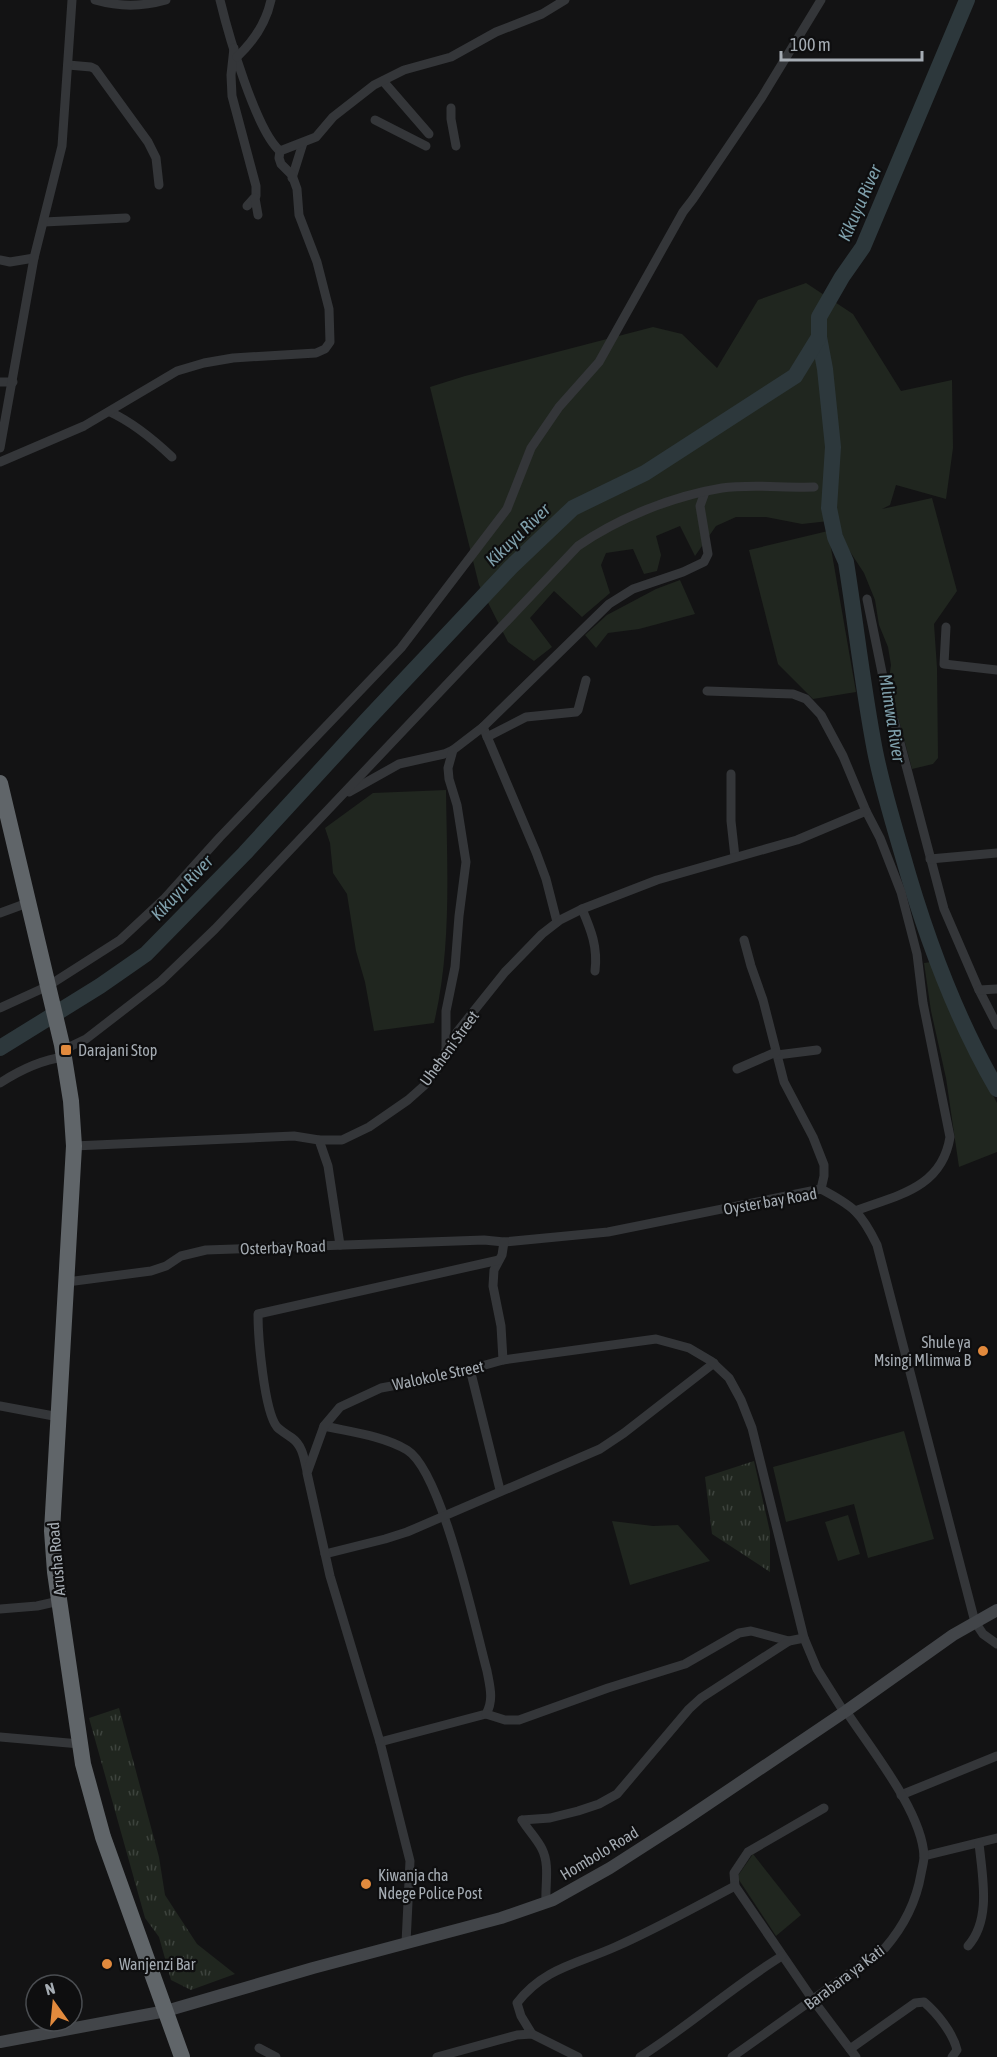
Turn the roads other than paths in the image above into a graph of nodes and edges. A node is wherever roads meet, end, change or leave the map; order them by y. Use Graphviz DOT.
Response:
graph roads {
  1 [pos="72,0"];
  2 [pos="95,0"];
  3 [pos="166,0"];
  4 [pos="220,0"];
  5 [pos="271,0"];
  6 [pos="565,0"];
  7 [pos="821,0"];
  8 [pos="236,52"];
  9 [pos="68,65"];
  10 [pos="383,81"];
  11 [pos="451,108"];
  12 [pos="375,120"];
  13 [pos="429,134"];
  14 [pos="303,143"];
  15 [pos="426,146"];
  16 [pos="456,146"];
  17 [pos="280,151"];
  18 [pos="292,178"];
  19 [pos="159,185"];
  20 [pos="255,198"];
  21 [pos="247,206"];
  22 [pos="258,215"];
  23 [pos="126,218"];
  24 [pos="44,222"];
  25 [pos="34,258"];
  26 [pos="0,260"];
  27 [pos="0,382"];
  28 [pos="13,382"];
  29 [pos="110,412"];
  30 [pos="0,448"];
  31 [pos="172,457"];
  32 [pos="0,462"];
  33 [pos="814,487"];
  34 [pos="705,492"];
  35 [pos="867,599"];
  36 [pos="946,627"];
  37 [pos="997,670"];
  38 [pos="586,680"];
  39 [pos="707,691"];
  40 [pos="483,727"];
  41 [pos="487,737"];
  42 [pos="453,750"];
  43 [pos="731,774"];
  44 [pos="0,783"];
  45 [pos="340,797"];
  46 [pos="866,811"];
  47 [pos="997,853"];
  48 [pos="735,857"];
  49 [pos="930,859"];
  50 [pos="30,902"];
  51 [pos="582,909"];
  52 [pos="0,912"];
  53 [pos="557,922"];
  54 [pos="744,940"];
  55 [pos="595,970"];
  56 [pos="997,989"];
  57 [pos="48,990"];
  58 [pos="979,990"];
  59 [pos="0,1008"];
  60 [pos="997,1025"];
  61 [pos="64,1050"];
  62 [pos="446,1050"];
  63 [pos="817,1050"];
  64 [pos="776,1054"];
  65 [pos="737,1069"];
  66 [pos="0,1083"];
  67 [pos="319,1140"];
  68 [pos="74,1146"];
  69 [pos="820,1189"];
  70 [pos="855,1210"];
  71 [pos="504,1242"];
  72 [pos="340,1245"];
  73 [pos="499,1260"];
  74 [pos="67,1282"];
  75 [pos="503,1360"];
  76 [pos="714,1364"];
  77 [pos="470,1369"];
  78 [pos="0,1406"];
  79 [pos="59,1417"];
  80 [pos="324,1425"];
  81 [pos="307,1473"];
  82 [pos="500,1490"];
  83 [pos="445,1515"];
  84 [pos="325,1554"];
  85 [pos="59,1601"];
  86 [pos="0,1609"];
  87 [pos="997,1610"];
  88 [pos="975,1622"];
  89 [pos="804,1638"];
  90 [pos="789,1641"];
  91 [pos="997,1644"];
  92 [pos="845,1711"];
  93 [pos="486,1714"];
  94 [pos="0,1737"];
  95 [pos="380,1742"];
  96 [pos="80,1744"];
  97 [pos="997,1756"];
  98 [pos="901,1795"];
  99 [pos="824,1808"];
  100 [pos="997,1838"];
  101 [pos="980,1842"];
  102 [pos="924,1856"];
  103 [pos="735,1887"];
  104 [pos="546,1902"];
  105 [pos="406,1943"];
  106 [pos="968,1946"];
  107 [pos="782,1956"];
  108 [pos="813,2000"];
  109 [pos="166,2011"];
  110 [pos="532,2034"];
  111 [pos="0,2042"];
  112 [pos="259,2048"];
  113 [pos="853,2053"];
  114 [pos="182,2057"];
  115 [pos="276,2057"];
  116 [pos="437,2057"];
  117 [pos="578,2057"];
  118 [pos="640,2057"];
  119 [pos="732,2057"];
  120 [pos="952,2057"];
  1 -- 9 [label="street"];
  2 -- 3 [label="street"];
  4 -- 8 [label="street"];
  5 -- 8 [label="street"];
  6 -- 10 [label="street"];
  7 -- 57 [label="street"];
  8 -- 17 [label="street"];
  8 -- 20 [label="street"];
  9 -- 19 [label="street"];
  9 -- 24 [label="street"];
  10 -- 13 [label="street"];
  10 -- 14 [label="street"];
  11 -- 16 [label="street"];
  12 -- 15 [label="street"];
  14 -- 17 [label="street"];
  14 -- 18 [label="street"];
  17 -- 18 [label="street"];
  18 -- 29 [label="street"];
  20 -- 21 [label="street"];
  20 -- 22 [label="street"];
  23 -- 24 [label="street"];
  24 -- 25 [label="street"];
  25 -- 26 [label="street"];
  25 -- 28 [label="street"];
  27 -- 28 [label="street"];
  28 -- 30 [label="street"];
  29 -- 31 [label="street"];
  29 -- 32 [label="street"];
  33 -- 34 [label="street"];
  34 -- 40 [label="street"];
  34 -- 45 [label="street"];
  35 -- 49 [label="street"];
  36 -- 37 [label="street"];
  38 -- 41 [label="street"];
  39 -- 46 [label="street"];
  40 -- 41 [label="street"];
  40 -- 42 [label="street"];
  41 -- 53 [label="street"];
  42 -- 45 [label="street"];
  42 -- 62 [label="street"];
  43 -- 48 [label="street"];
  44 -- 50 [label="highway, Arusha Road"];
  45 -- 61 [label="street"];
  46 -- 48 [label="street, Uheheni Street"];
  46 -- 70 [label="street"];
  47 -- 49 [label="street"];
  48 -- 51 [label="street, Uheheni Street"];
  49 -- 58 [label="street"];
  50 -- 52 [label="street"];
  50 -- 57 [label="highway, Arusha Road"];
  51 -- 53 [label="street, Uheheni Street"];
  51 -- 55 [label="street"];
  53 -- 62 [label="street, Uheheni Street"];
  54 -- 64 [label="street"];
  56 -- 58 [label="street"];
  57 -- 59 [label="street"];
  57 -- 61 [label="highway, Arusha Road"];
  58 -- 60 [label="street"];
  61 -- 66 [label="street"];
  61 -- 68 [label="highway, Arusha Road"];
  62 -- 67 [label="street, Uheheni Street"];
  63 -- 64 [label="street"];
  64 -- 65 [label="street"];
  64 -- 69 [label="street"];
  67 -- 68 [label="street, Uheheni Street"];
  67 -- 72 [label="street"];
  68 -- 74 [label="highway, Arusha Road"];
  69 -- 70 [label="street, Oyster bay Road"];
  69 -- 71 [label="street, Oyster bay Road"];
  70 -- 88 [label="street, Oyster bay Road"];
  71 -- 72 [label="street, Osterbay Road"];
  71 -- 73 [label="street"];
  72 -- 74 [label="street, Osterbay Road"];
  73 -- 75 [label="street"];
  73 -- 81 [label="street"];
  74 -- 79 [label="highway, Arusha Road"];
  75 -- 76 [label="street, Walokole Street"];
  75 -- 77 [label="street, Walokole Street"];
  76 -- 82 [label="street"];
  76 -- 89 [label="street, Walokole Street"];
  77 -- 80 [label="street, Walokole Street"];
  77 -- 82 [label="street"];
  78 -- 79 [label="street"];
  79 -- 85 [label="highway, Arusha Road"];
  80 -- 81 [label="street, Walokole Street"];
  80 -- 83 [label="street"];
  81 -- 84 [label="street"];
  82 -- 83 [label="street"];
  83 -- 84 [label="street"];
  83 -- 93 [label="street"];
  84 -- 95 [label="street"];
  85 -- 86 [label="street"];
  85 -- 96 [label="highway, Arusha Road"];
  87 -- 88 [label="street, Hombolo Road"];
  88 -- 91 [label="street"];
  88 -- 92 [label="street, Hombolo Road"];
  89 -- 90 [label="street"];
  89 -- 92 [label="street, Walokole Street"];
  90 -- 93 [label="street"];
  90 -- 104 [label="street"];
  92 -- 98 [label="street, Barabara ya Kati"];
  92 -- 104 [label="street, Hombolo Road"];
  93 -- 95 [label="street"];
  94 -- 96 [label="street"];
  95 -- 105 [label="street"];
  96 -- 109 [label="highway, Arusha Road"];
  97 -- 98 [label="street"];
  98 -- 102 [label="street, Barabara ya Kati"];
  99 -- 103 [label="street"];
  100 -- 101 [label="street"];
  101 -- 102 [label="street"];
  101 -- 106 [label="street"];
  102 -- 108 [label="street, Barabara ya Kati"];
  103 -- 107 [label="street"];
  103 -- 110 [label="street"];
  104 -- 105 [label="street, Hombolo Road"];
  105 -- 109 [label="street, Hombolo Road"];
  107 -- 108 [label="street"];
  107 -- 118 [label="street"];
  108 -- 113 [label="street"];
  108 -- 119 [label="street, Barabara ya Kati"];
  109 -- 111 [label="street, Hombolo Road"];
  109 -- 114 [label="highway, Arusha Road"];
  110 -- 116 [label="street"];
  110 -- 117 [label="street"];
  112 -- 115 [label="street"];
  113 -- 120 [label="street"];
}
